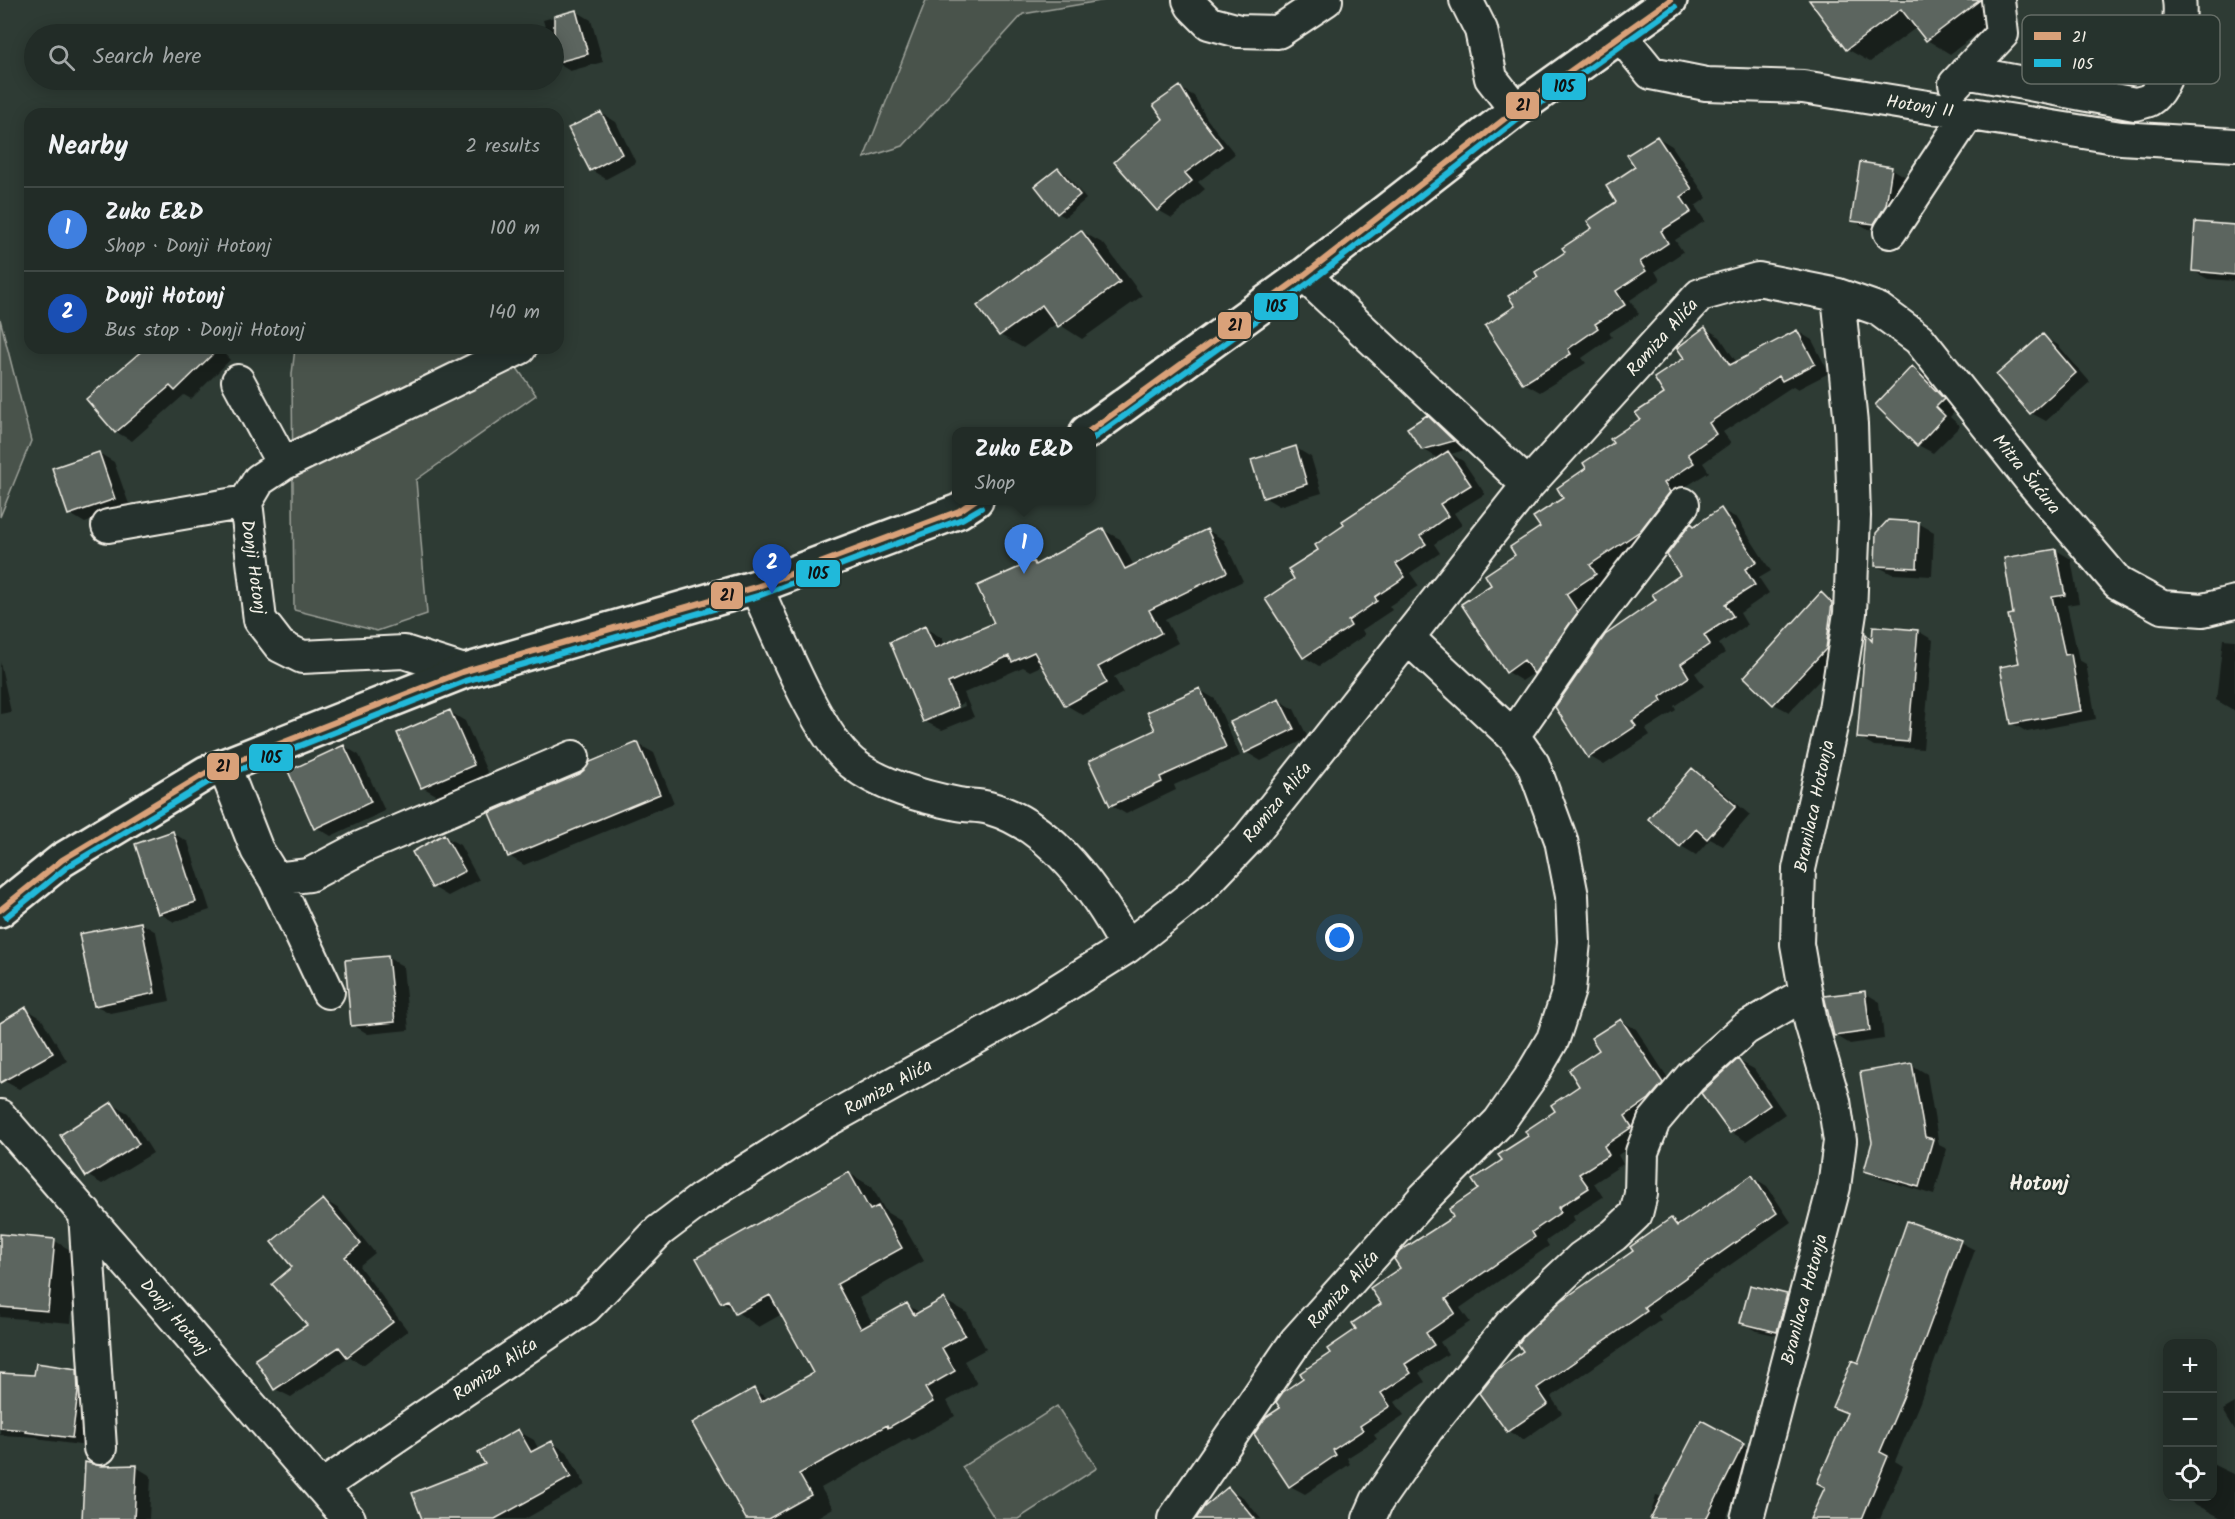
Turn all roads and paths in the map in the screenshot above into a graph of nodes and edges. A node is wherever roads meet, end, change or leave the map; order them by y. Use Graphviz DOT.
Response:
graph roads {
  1 [pos="1189,0"];
  2 [pos="1326,0"];
  3 [pos="1466,0"];
  4 [pos="1670,0"];
  5 [pos="1998,0"];
  6 [pos="2179,0"];
  7 [pos="2179,15"];
  8 [pos="1621,36"];
  9 [pos="1966,72"];
  10 [pos="2022,83"];
  11 [pos="2029,84"];
  12 [pos="2161,84"];
  13 [pos="1931,108"];
  14 [pos="1516,110"];
  15 [pos="1968,114"];
  16 [pos="2235,145"];
  17 [pos="1890,232"];
  18 [pos="1304,275"];
  19 [pos="1838,295"];
  20 [pos="508,354"];
  21 [pos="238,381"];
  22 [pos="1094,427"];
  23 [pos="283,464"];
  24 [pos="1528,485"];
  25 [pos="246,502"];
  26 [pos="1683,504"];
  27 [pos="969,505"];
  28 [pos="108,526"];
  29 [pos="756,587"];
  30 [pos="2235,602"];
  31 [pos="1408,638"];
  32 [pos="464,671"];
  33 [pos="1513,736"];
  34 [pos="573,757"];
  35 [pos="224,766"];
  36 [pos="275,879"];
  37 [pos="0,910"];
  38 [pos="1127,947"];
  39 [pos="328,992"];
  40 [pos="1806,993"];
  41 [pos="0,1116"];
  42 [pos="85,1213"];
  43 [pos="100,1448"];
  44 [pos="321,1487"];
  45 [pos="349,1519"];
  46 [pos="1174,1519"];
  47 [pos="1369,1519"];
  48 [pos="1747,1519"];
  1 -- 2 [label="street"];
  3 -- 14 [label="street"];
  4 -- 8 [label="main road"];
  5 -- 9 [label="street"];
  6 -- 7 [label="street"];
  8 -- 13 [label="street, Hotonj II"];
  8 -- 14 [label="main road"];
  9 -- 10 [label="street"];
  9 -- 13 [label="street"];
  11 -- 12 [label="street"];
  13 -- 15 [label="street, Hotonj II"];
  14 -- 18 [label="main road"];
  15 -- 16 [label="street, Hotonj II"];
  15 -- 17 [label="street"];
  18 -- 22 [label="main road"];
  18 -- 24 [label="street"];
  19 -- 24 [label="street, Ramiza Alića"];
  19 -- 30 [label="street, Mitra Šućura"];
  19 -- 40 [label="street, Branilaca Hotonja"];
  20 -- 23 [label="street, Donji Hotonj"];
  21 -- 23 [label="street"];
  23 -- 25 [label="street, Donji Hotonj"];
  24 -- 31 [label="street, Ramiza Alića"];
  25 -- 28 [label="street"];
  25 -- 32 [label="street, Donji Hotonj"];
  26 -- 33 [label="street"];
  27 -- 29 [label="main road"];
  29 -- 32 [label="main road"];
  29 -- 38 [label="street"];
  31 -- 33 [label="street, Ramiza Alića"];
  31 -- 38 [label="street, Ramiza Alića"];
  32 -- 35 [label="main road"];
  33 -- 46 [label="street, Ramiza Alića"];
  34 -- 36 [label="street"];
  35 -- 36 [label="street"];
  35 -- 37 [label="main road"];
  36 -- 39 [label="street"];
  38 -- 44 [label="street, Ramiza Alića"];
  40 -- 47 [label="street"];
  40 -- 48 [label="street, Branilaca Hotonja"];
  41 -- 42 [label="street, Donji Hotonj"];
  42 -- 43 [label="street"];
  42 -- 44 [label="street, Donji Hotonj"];
  44 -- 45 [label="street, Donji Hotonj"];
}
